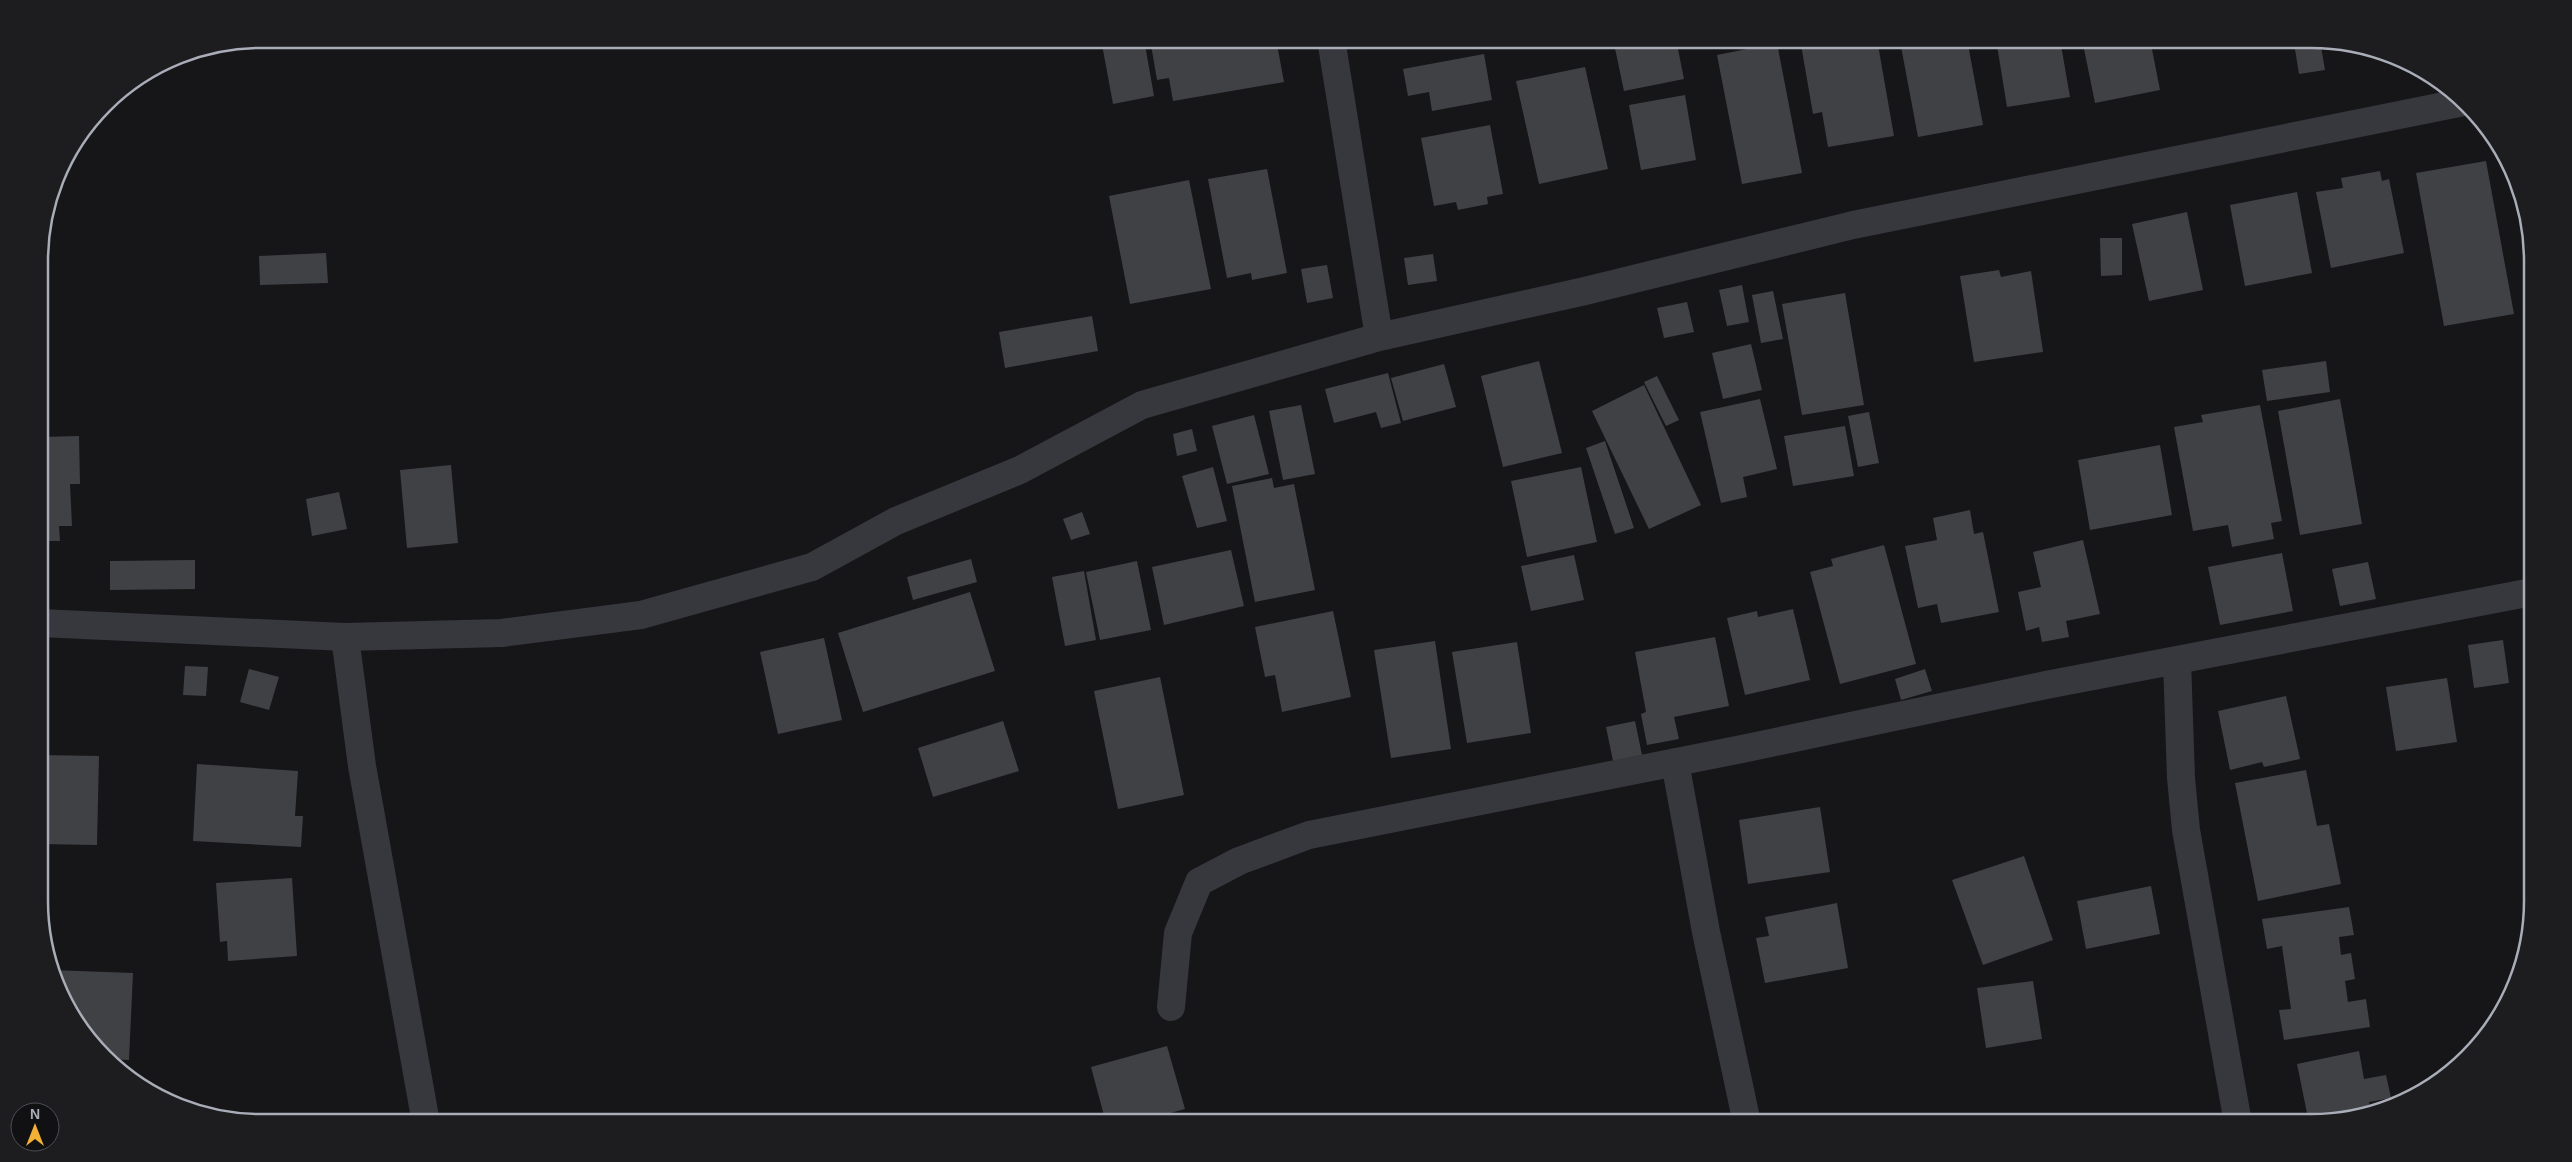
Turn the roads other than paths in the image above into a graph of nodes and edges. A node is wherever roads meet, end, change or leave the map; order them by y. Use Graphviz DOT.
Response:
graph roads {
  1 [pos="1332,48"];
  2 [pos="2456,104"];
  3 [pos="1379,337"];
  4 [pos="2524,594"];
  5 [pos="48,623"];
  6 [pos="345,636"];
  7 [pos="2177,660"];
  8 [pos="1675,762"];
  9 [pos="1171,1007"];
  10 [pos="424,1114"];
  11 [pos="1745,1114"];
  12 [pos="2236,1114"];
  1 -- 3 [label="street"];
  2 -- 3 [label="street"];
  3 -- 6 [label="street"];
  4 -- 7 [label="street"];
  5 -- 6 [label="street"];
  6 -- 10 [label="street"];
  7 -- 8 [label="street"];
  7 -- 12 [label="street"];
  8 -- 9 [label="street"];
  8 -- 11 [label="street"];
}
